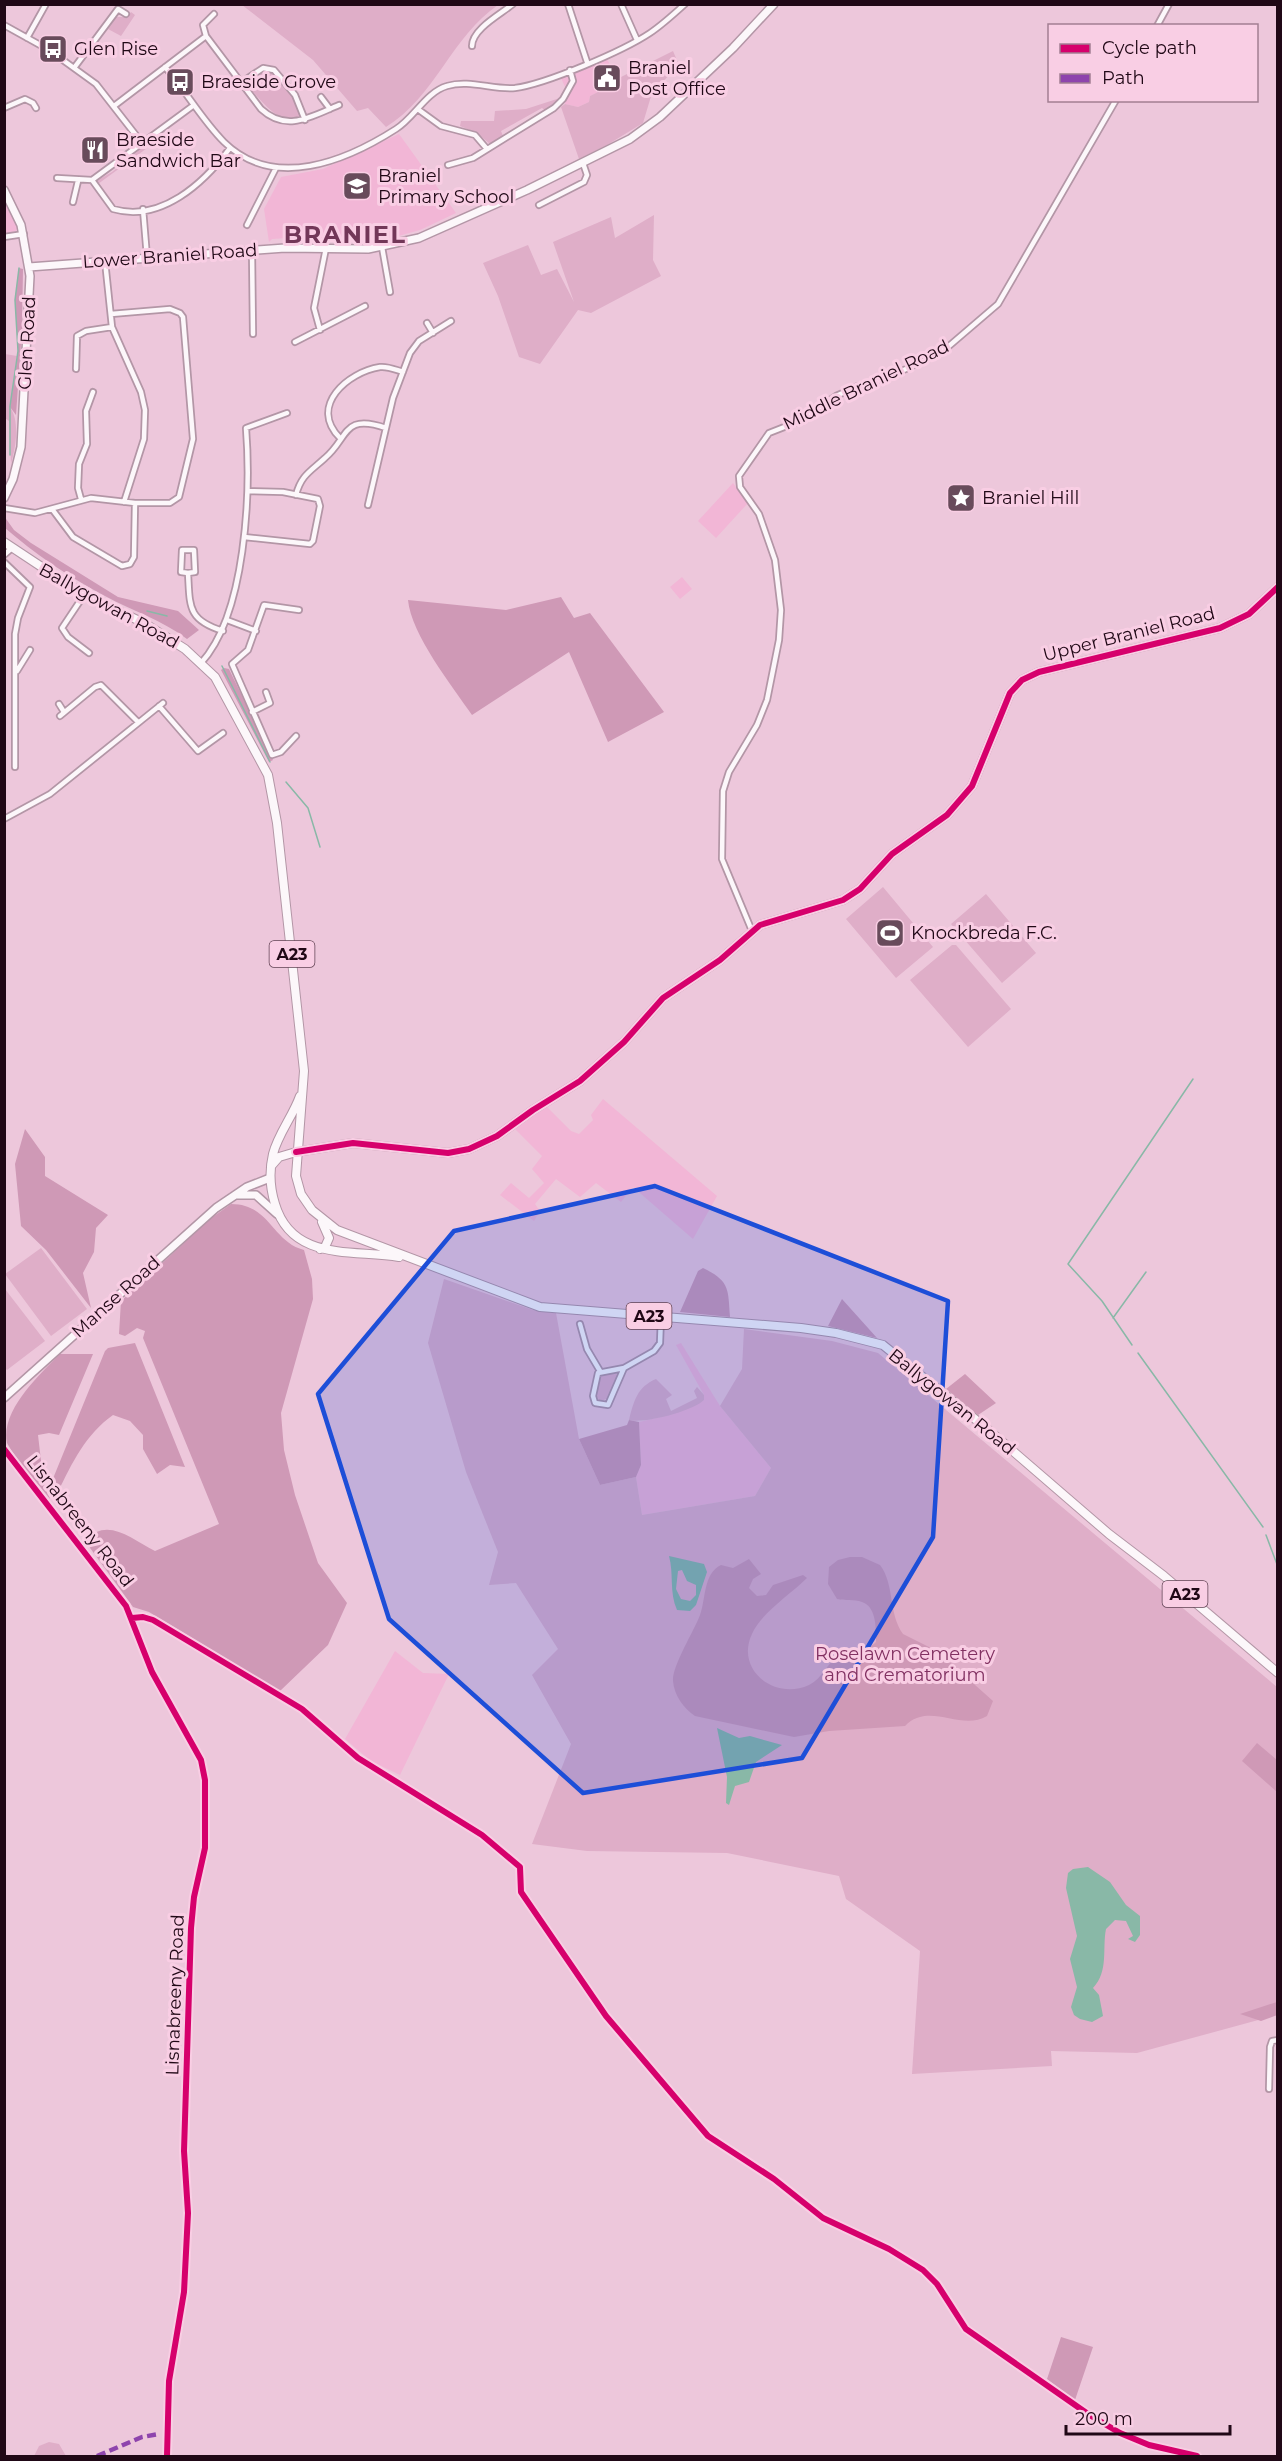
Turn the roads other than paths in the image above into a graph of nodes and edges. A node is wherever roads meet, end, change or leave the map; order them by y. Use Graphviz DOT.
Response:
graph roads {
  1 [pos="46,4"];
  2 [pos="513,4"];
  3 [pos="568,4"];
  4 [pos="621,4"];
  5 [pos="685,4"];
  6 [pos="774,4"];
  7 [pos="1169,4"];
  8 [pos="126,14"];
  9 [pos="214,14"];
  10 [pos="1158,24"];
  11 [pos="4,25"];
  12 [pos="206,36"];
  13 [pos="27,38"];
  14 [pos="637,40"];
  15 [pos="472,46"];
  16 [pos="587,62"];
  17 [pos="165,67"];
  18 [pos="74,68"];
  19 [pos="570,70"];
  20 [pos="242,82"];
  21 [pos="321,97"];
  22 [pos="1115,102"];
  23 [pos="194,105"];
  24 [pos="339,105"];
  25 [pos="114,106"];
  26 [pos="4,108"];
  27 [pos="36,108"];
  28 [pos="330,109"];
  29 [pos="419,110"];
  30 [pos="305,120"];
  31 [pos="142,143"];
  32 [pos="230,148"];
  33 [pos="487,149"];
  34 [pos="583,163"];
  35 [pos="448,165"];
  36 [pos="276,168"];
  37 [pos="57,178"];
  38 [pos="92,180"];
  39 [pos="78,181"];
  40 [pos="4,190"];
  41 [pos="73,202"];
  42 [pos="539,205"];
  43 [pos="143,209"];
  44 [pos="247,225"];
  45 [pos="24,234"];
  46 [pos="4,237"];
  47 [pos="382,247"];
  48 [pos="326,248"];
  49 [pos="252,251"];
  50 [pos="147,257"];
  51 [pos="105,261"];
  52 [pos="29,267"];
  53 [pos="390,292"];
  54 [pos="365,306"];
  55 [pos="111,314"];
  56 [pos="451,321"];
  57 [pos="427,323"];
  58 [pos="112,327"];
  59 [pos="320,330"];
  60 [pos="433,333"];
  61 [pos="253,334"];
  62 [pos="295,342"];
  63 [pos="76,369"];
  64 [pos="403,372"];
  65 [pos="93,392"];
  66 [pos="274,409"];
  67 [pos="286,413"];
  68 [pos="277,417"];
  69 [pos="386,428"];
  70 [pos="340,438"];
  71 [pos="249,491"];
  72 [pos="297,495"];
  73 [pos="4,498"];
  74 [pos="81,499"];
  75 [pos="124,502"];
  76 [pos="135,503"];
  77 [pos="368,505"];
  78 [pos="4,508"];
  79 [pos="52,509"];
  80 [pos="244,537"];
  81 [pos="4,542"];
  82 [pos="12,548"];
  83 [pos="4,555"];
  84 [pos="4,562"];
  85 [pos="188,573"];
  86 [pos="1278,587"];
  87 [pos="84,595"];
  88 [pos="299,610"];
  89 [pos="227,620"];
  90 [pos="255,630"];
  91 [pos="223,631"];
  92 [pos="30,650"];
  93 [pos="89,653"];
  94 [pos="201,663"];
  95 [pos="16,671"];
  96 [pos="266,692"];
  97 [pos="58,705"];
  98 [pos="252,712"];
  99 [pos="138,722"];
  100 [pos="223,734"];
  101 [pos="296,736"];
  102 [pos="212,742"];
  103 [pos="218,749"];
  104 [pos="15,766"];
  105 [pos="4,819"];
  106 [pos="752,931"];
  107 [pos="303,1086"];
  108 [pos="296,1156"];
  109 [pos="271,1166"];
  110 [pos="270,1178"];
  111 [pos="227,1198"];
  112 [pos="315,1214"];
  113 [pos="280,1218"];
  114 [pos="320,1249"];
  115 [pos="415,1260"];
  116 [pos="661,1317"];
  117 [pos="580,1324"];
  118 [pos="624,1368"];
  119 [pos="600,1371"];
  120 [pos="4,1398"];
  121 [pos="4,1449"];
  122 [pos="132,1618"];
  123 [pos="1278,1673"];
  124 [pos="1278,2040"];
  125 [pos="1269,2089"];
  126 [pos="167,2457"];
  127 [pos="1197,2457"];
  1 -- 13 [label="street"];
  2 -- 15 [label="street"];
  3 -- 16 [label="street"];
  4 -- 14 [label="street"];
  5 -- 14 [label="street"];
  6 -- 34 [label="street, Lower Braniel Road"];
  7 -- 10 [label="street"];
  8 -- 18 [label="street"];
  9 -- 12 [label="street"];
  11 -- 13 [label="street"];
  12 -- 17 [label="street"];
  12 -- 20 [label="street"];
  13 -- 18 [label="street"];
  14 -- 16 [label="street"];
  16 -- 19 [label="street"];
  17 -- 23 [label="street"];
  17 -- 25 [label="street"];
  18 -- 25 [label="street"];
  19 -- 29 [label="street"];
  19 -- 33 [label="street"];
  20 -- 30 [label="street"];
  20 -- 30 [label="street"];
  21 -- 28 [label="street"];
  22 -- 106 [label="street, Middle Braniel Road"];
  23 -- 31 [label="street"];
  23 -- 32 [label="street"];
  24 -- 28 [label="street"];
  25 -- 31 [label="street"];
  26 -- 27 [label="street"];
  28 -- 30 [label="street"];
  29 -- 33 [label="street"];
  29 -- 36 [label="street"];
  31 -- 38 [label="street"];
  32 -- 36 [label="street"];
  32 -- 43 [label="street"];
  33 -- 35 [label="street"];
  34 -- 42 [label="street"];
  34 -- 47 [label="street, Lower Braniel Road"];
  36 -- 44 [label="street"];
  37 -- 39 [label="street"];
  38 -- 39 [label="street"];
  38 -- 43 [label="street"];
  39 -- 41 [label="street"];
  40 -- 45 [label="street, Glen Road"];
  43 -- 50 [label="street"];
  45 -- 46 [label="street"];
  45 -- 52 [label="street, Glen Road"];
  47 -- 48 [label="street, Lower Braniel Road"];
  47 -- 53 [label="street"];
  48 -- 49 [label="street, Lower Braniel Road"];
  48 -- 59 [label="street"];
  49 -- 50 [label="street, Lower Braniel Road"];
  49 -- 61 [label="street"];
  50 -- 51 [label="street, Lower Braniel Road"];
  51 -- 52 [label="street, Lower Braniel Road"];
  51 -- 55 [label="street"];
  52 -- 73 [label="street, Glen Road"];
  54 -- 59 [label="street"];
  55 -- 58 [label="street"];
  55 -- 76 [label="street"];
  56 -- 60 [label="street"];
  57 -- 60 [label="street"];
  58 -- 63 [label="street"];
  58 -- 75 [label="street"];
  59 -- 62 [label="street"];
  60 -- 64 [label="street"];
  64 -- 69 [label="street"];
  64 -- 70 [label="street"];
  65 -- 74 [label="street"];
  66 -- 68 [label="street"];
  67 -- 68 [label="street"];
  68 -- 71 [label="street"];
  69 -- 70 [label="street"];
  69 -- 77 [label="street"];
  70 -- 72 [label="street"];
  71 -- 72 [label="street"];
  71 -- 80 [label="street"];
  72 -- 80 [label="street"];
  74 -- 75 [label="street"];
  74 -- 79 [label="street"];
  75 -- 76 [label="street"];
  76 -- 79 [label="street"];
  78 -- 79 [label="street"];
  80 -- 89 [label="street"];
  81 -- 82 [label="main road, Ballygowan Road / A23"];
  82 -- 83 [label="street"];
  82 -- 87 [label="main road, Ballygowan Road / A23"];
  84 -- 95 [label="street"];
  85 -- 85 [label="street"];
  85 -- 91 [label="street"];
  86 -- 106 [label="street, Upper Braniel Road"];
  87 -- 93 [label="street"];
  87 -- 94 [label="main road, Ballygowan Road / A23"];
  88 -- 90 [label="street"];
  89 -- 90 [label="street"];
  89 -- 91 [label="street"];
  90 -- 98 [label="street"];
  91 -- 94 [label="street"];
  92 -- 95 [label="street"];
  94 -- 107 [label="main road, Ballygowan Road / A23"];
  95 -- 104 [label="street"];
  96 -- 98 [label="street"];
  97 -- 99 [label="street"];
  98 -- 101 [label="street"];
  99 -- 102 [label="street"];
  99 -- 105 [label="street"];
  100 -- 102 [label="street"];
  102 -- 103 [label="street"];
  106 -- 108 [label="street, Upper Braniel Road"];
  107 -- 108 [label="main road, Ballygowan Road / A23"];
  107 -- 109 [label="main road, Ballygowan Road / A23"];
  108 -- 109 [label="main road"];
  108 -- 112 [label="main road, Ballygowan Road / A23"];
  109 -- 110 [label="main road, Ballygowan Road / A23"];
  110 -- 111 [label="street, Manse Road"];
  110 -- 113 [label="main road, Ballygowan Road / A23"];
  111 -- 113 [label="street"];
  111 -- 120 [label="street, Manse Road"];
  112 -- 114 [label="main road, A23"];
  112 -- 115 [label="main road, Ballygowan Road / A23"];
  113 -- 114 [label="main road, Ballygowan Road / A23"];
  114 -- 115 [label="main road, Ballygowan Road / A23"];
  115 -- 116 [label="main road, Ballygowan Road / A23"];
  116 -- 118 [label="street"];
  116 -- 123 [label="main road, Ballygowan Road / A23"];
  117 -- 119 [label="street"];
  118 -- 119 [label="street"];
  118 -- 119 [label="street"];
  121 -- 122 [label="street, Lisnabreeny Road"];
  122 -- 126 [label="street, Lisnabreeny Road"];
  122 -- 127 [label="street"];
  124 -- 125 [label="street"];
}
